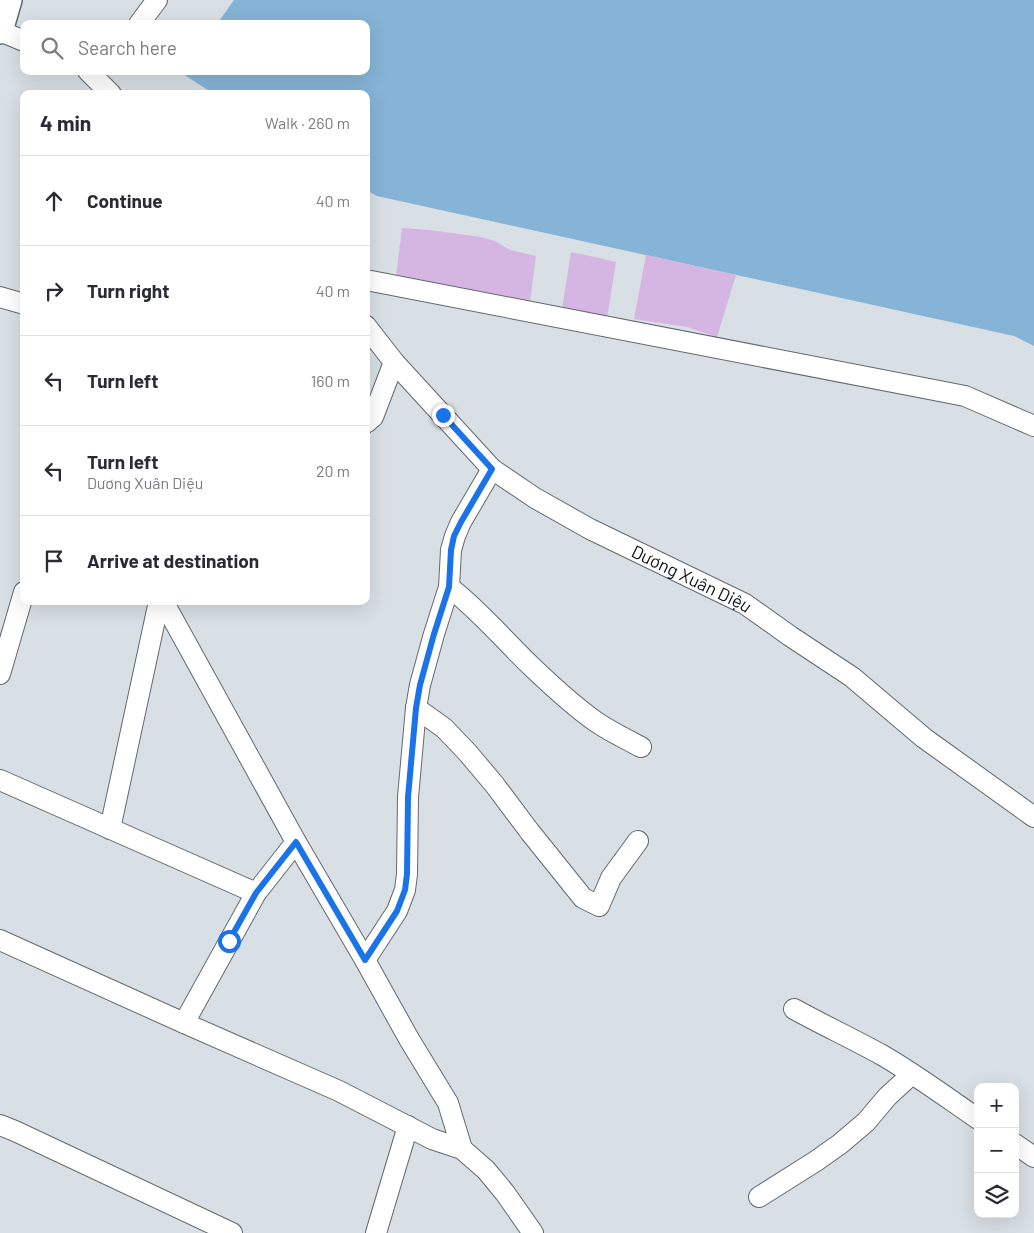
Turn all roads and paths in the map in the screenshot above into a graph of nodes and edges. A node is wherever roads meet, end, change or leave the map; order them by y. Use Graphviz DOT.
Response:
graph roads {
  1 [pos="9,0"];
  2 [pos="157,0"];
  3 [pos="142,20"];
  4 [pos="0,31"];
  5 [pos="20,39"];
  6 [pos="92,75"];
  7 [pos="107,90"];
  8 [pos="370,281"];
  9 [pos="0,297"];
  10 [pos="20,303"];
  11 [pos="370,331"];
  12 [pos="394,362"];
  13 [pos="370,420"];
  14 [pos="1034,426"];
  15 [pos="492,469"];
  16 [pos="449,587"];
  17 [pos="20,605"];
  18 [pos="158,605"];
  19 [pos="165,605"];
  20 [pos="0,674"];
  21 [pos="416,708"];
  22 [pos="641,746"];
  23 [pos="0,780"];
  24 [pos="1034,817"];
  25 [pos="110,829"];
  26 [pos="638,841"];
  27 [pos="296,842"];
  28 [pos="256,893"];
  29 [pos="0,940"];
  30 [pos="365,960"];
  31 [pos="794,1009"];
  32 [pos="184,1023"];
  33 [pos="912,1074"];
  34 [pos="974,1116"];
  35 [pos="0,1125"];
  36 [pos="408,1126"];
  37 [pos="1019,1147"];
  38 [pos="462,1149"];
  39 [pos="1034,1157"];
  40 [pos="759,1197"];
  41 [pos="232,1233"];
  42 [pos="376,1233"];
  43 [pos="532,1233"];
  1 -- 4 [label="street"];
  2 -- 3 [label="street"];
  4 -- 5 [label="street"];
  6 -- 7 [label="street"];
  8 -- 14 [label="street"];
  9 -- 10 [label="street"];
  11 -- 12 [label="street, Dương Xuân Diệu"];
  12 -- 13 [label="street"];
  12 -- 15 [label="street, Dương Xuân Diệu"];
  15 -- 16 [label="street"];
  15 -- 24 [label="street, Dương Xuân Diệu"];
  16 -- 21 [label="street"];
  16 -- 22 [label="street"];
  17 -- 20 [label="street"];
  18 -- 25 [label="street"];
  19 -- 27 [label="street"];
  21 -- 26 [label="street"];
  21 -- 30 [label="street"];
  23 -- 25 [label="street"];
  25 -- 28 [label="street"];
  27 -- 28 [label="street"];
  27 -- 30 [label="street"];
  28 -- 32 [label="street"];
  29 -- 32 [label="street"];
  30 -- 38 [label="street"];
  31 -- 33 [label="street"];
  32 -- 36 [label="street"];
  33 -- 34 [label="street"];
  33 -- 40 [label="street"];
  35 -- 41 [label="street"];
  36 -- 38 [label="street"];
  36 -- 42 [label="street"];
  37 -- 39 [label="street"];
  38 -- 43 [label="street"];
}
